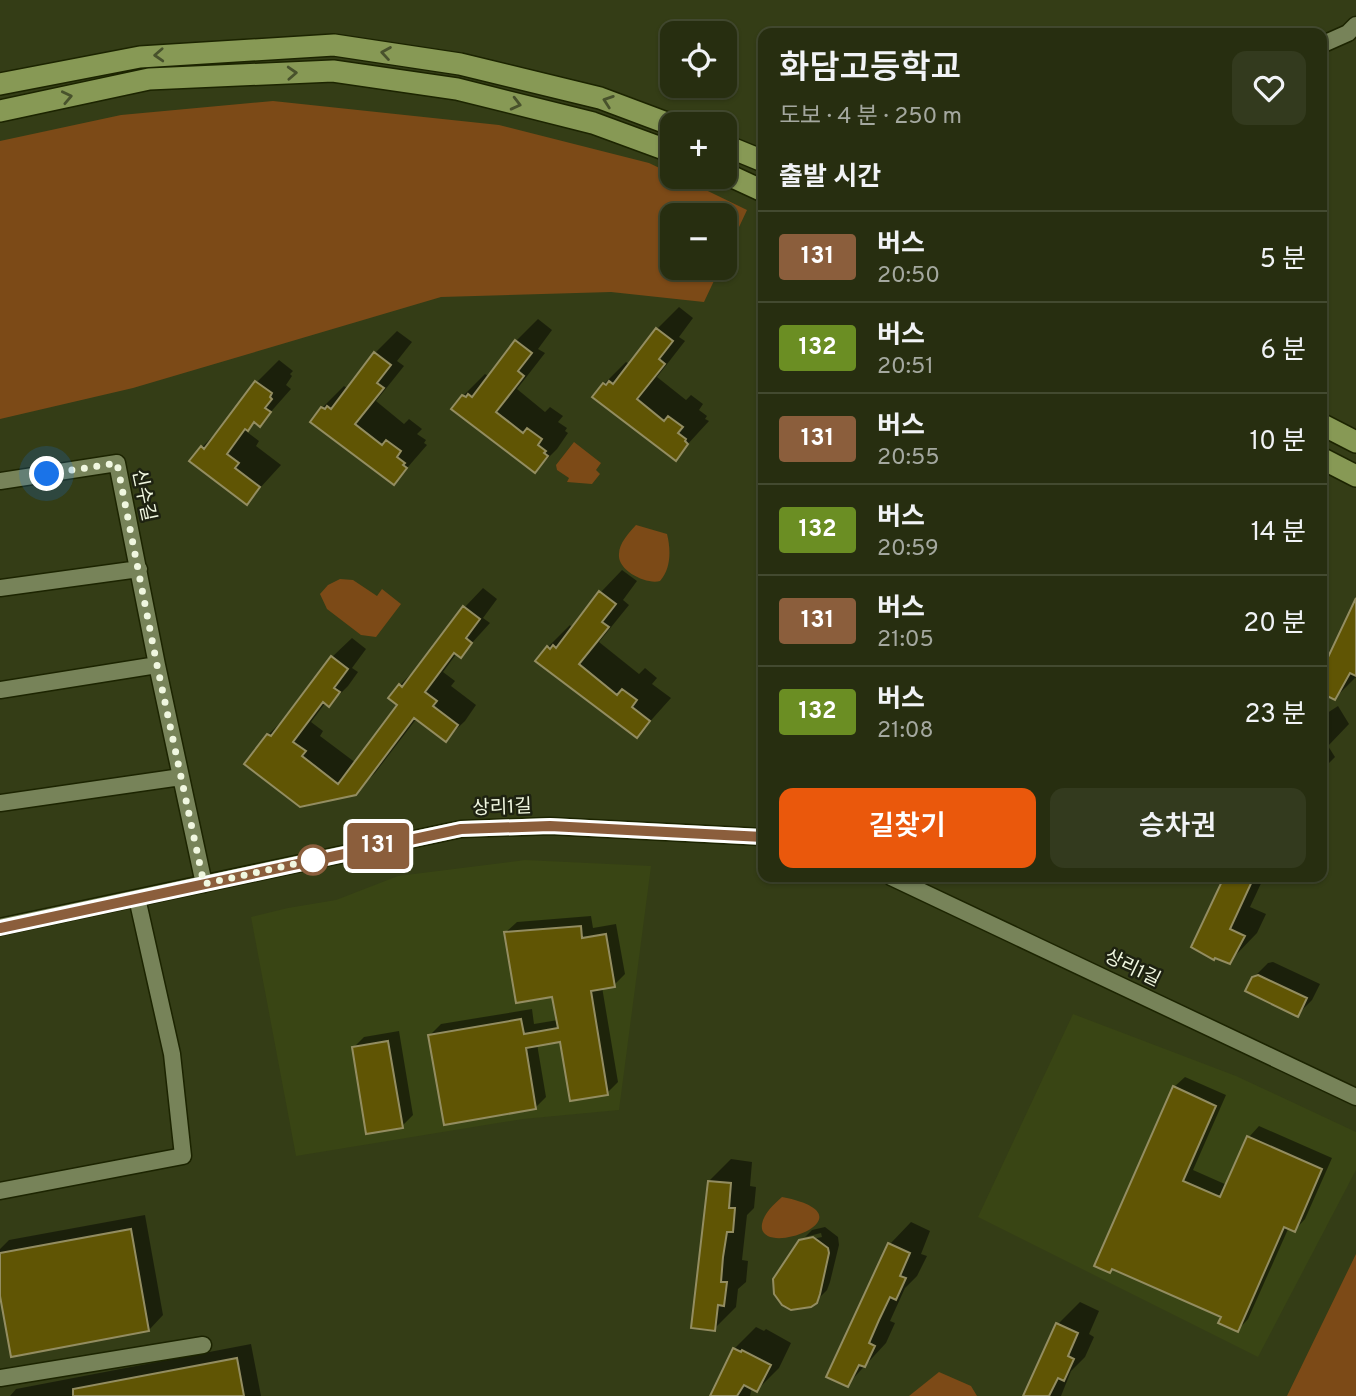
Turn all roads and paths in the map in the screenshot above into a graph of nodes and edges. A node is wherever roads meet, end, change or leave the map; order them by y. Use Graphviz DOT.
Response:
graph roads {
  1 [pos="1356,25"];
  2 [pos="1327,42"];
  3 [pos="0,84"];
  4 [pos="0,111"];
  5 [pos="660,120"];
  6 [pos="660,148"];
  7 [pos="737,150"];
  8 [pos="758,159"];
  9 [pos="737,179"];
  10 [pos="758,189"];
  11 [pos="1327,427"];
  12 [pos="1356,442"];
  13 [pos="1327,461"];
  14 [pos="1356,476"];
  15 [pos="0,481"];
  16 [pos="139,569"];
  17 [pos="0,588"];
  18 [pos="157,665"];
  19 [pos="0,690"];
  20 [pos="181,777"];
  21 [pos="0,803"];
  22 [pos="758,837"];
  23 [pos="902,882"];
  24 [pos="204,884"];
  25 [pos="137,898"];
  26 [pos="0,928"];
  27 [pos="1356,1097"];
  28 [pos="0,1191"];
  29 [pos="203,1345"];
  30 [pos="0,1378"];
  1 -- 2 [label="street"];
  5 -- 3 [label="main road, one-way"];
  4 -- 6 [label="main road, one-way"];
  7 -- 8 [label="main road"];
  9 -- 10 [label="main road"];
  11 -- 12 [label="main road"];
  13 -- 14 [label="main road"];
  15 -- 16 [label="street, 신수길"];
  16 -- 17 [label="street"];
  16 -- 18 [label="street, 신수길"];
  18 -- 19 [label="street"];
  18 -- 20 [label="street, 신수길"];
  20 -- 21 [label="street"];
  20 -- 24 [label="street, 신수길"];
  22 -- 24 [label="street, 상리1길"];
  23 -- 27 [label="street, 상리1길"];
  24 -- 25 [label="street, 상리1길"];
  25 -- 26 [label="street, 상리1길"];
  25 -- 28 [label="street"];
  29 -- 30 [label="street"];
}
